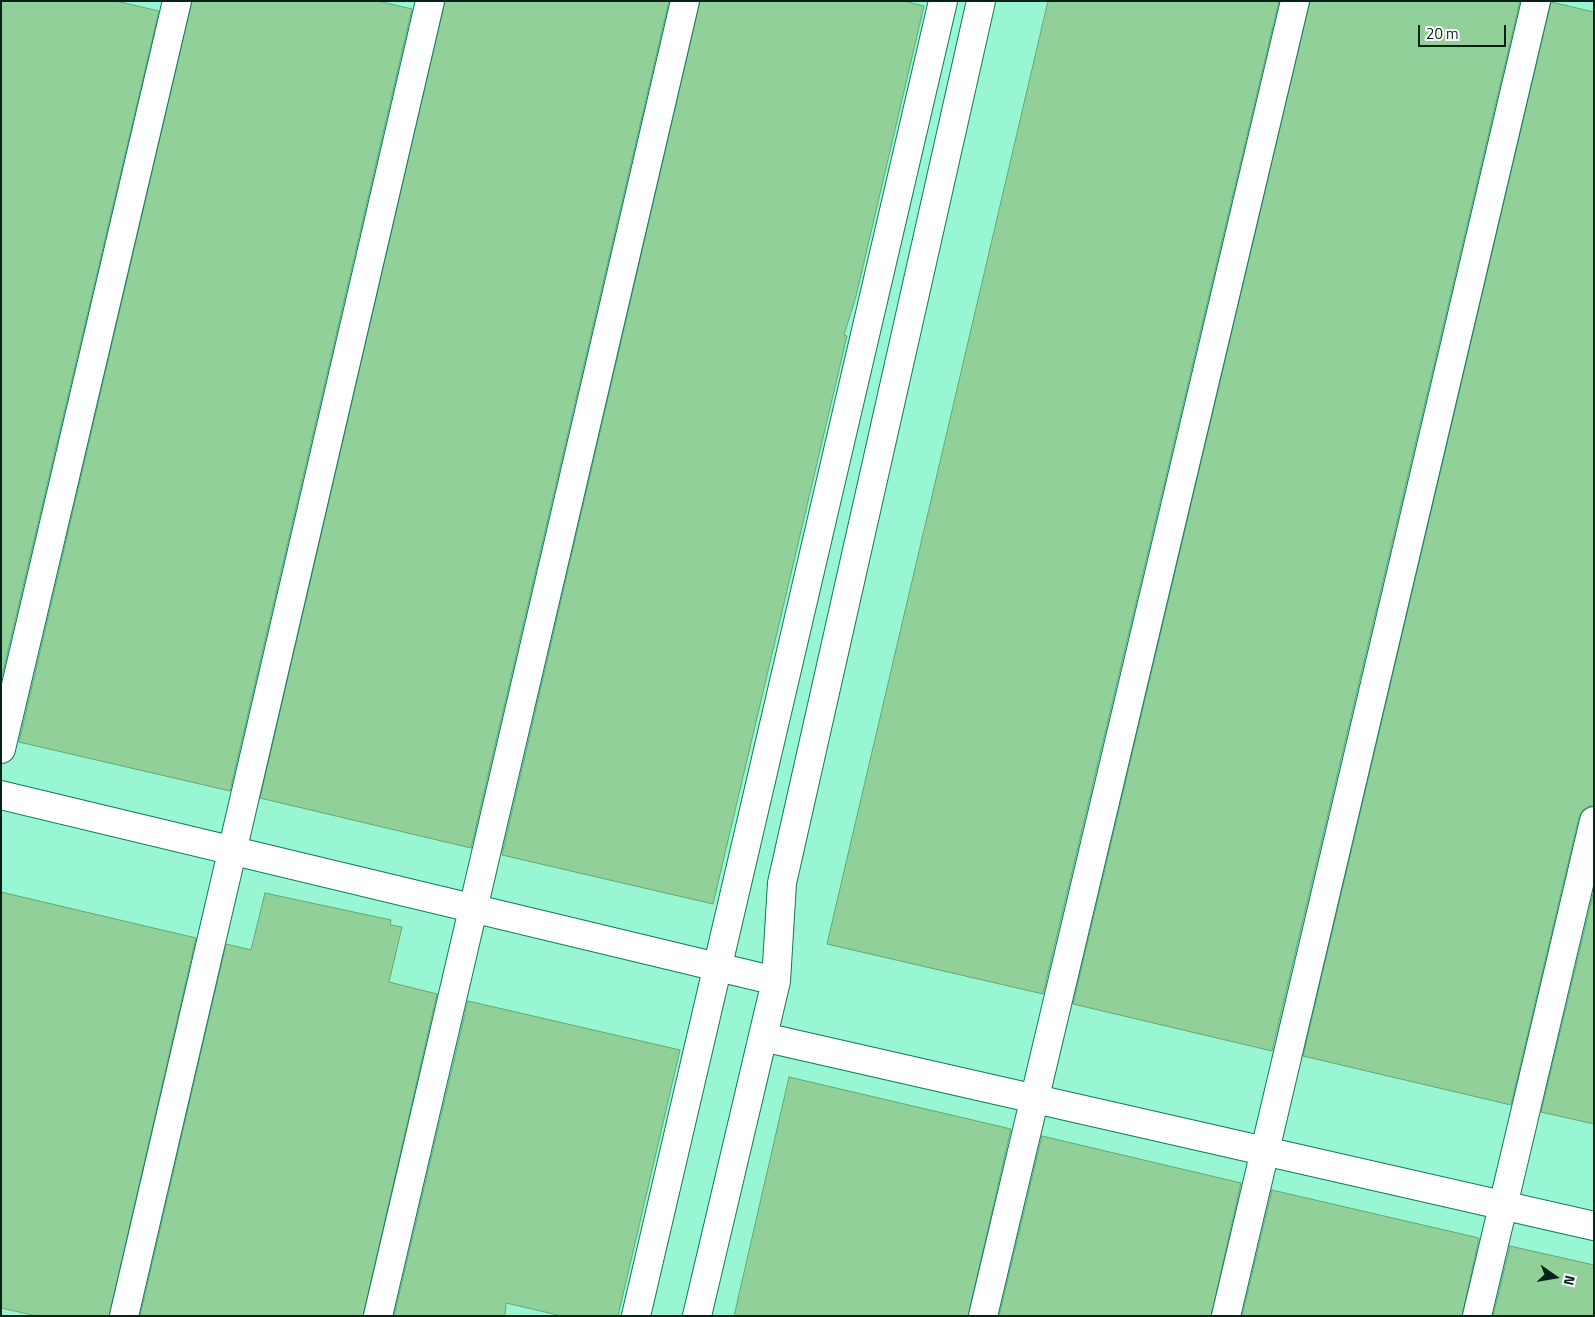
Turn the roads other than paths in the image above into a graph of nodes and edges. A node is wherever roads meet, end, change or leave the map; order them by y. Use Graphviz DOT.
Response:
graph roads {
  1 [pos="177,1"];
  2 [pos="430,1"];
  3 [pos="684,1"];
  4 [pos="943,1"];
  5 [pos="982,1"];
  6 [pos="1295,1"];
  7 [pos="1536,1"];
  8 [pos="1,749"];
  9 [pos="1,795"];
  10 [pos="1594,821"];
  11 [pos="233,851"];
  12 [pos="473,908"];
  13 [pos="717,967"];
  14 [pos="776,981"];
  15 [pos="763,1037"];
  16 [pos="1034,1098"];
  17 [pos="1265,1151"];
  18 [pos="1503,1205"];
  19 [pos="1594,1226"];
  20 [pos="124,1316"];
  21 [pos="378,1316"];
  22 [pos="636,1316"];
  23 [pos="697,1316"];
  24 [pos="983,1316"];
  25 [pos="1226,1316"];
  26 [pos="1477,1316"];
  1 -- 8 [label="lane"];
  2 -- 11 [label="lane"];
  3 -- 12 [label="lane"];
  4 -- 13 [label="lane"];
  5 -- 14 [label="lane"];
  6 -- 16 [label="lane"];
  7 -- 17 [label="lane"];
  9 -- 11 [label="lane"];
  10 -- 18 [label="lane"];
  11 -- 12 [label="lane"];
  11 -- 20 [label="lane"];
  12 -- 13 [label="lane"];
  12 -- 21 [label="lane"];
  13 -- 14 [label="lane"];
  13 -- 22 [label="lane"];
  14 -- 15 [label="lane"];
  15 -- 16 [label="lane"];
  15 -- 23 [label="lane"];
  16 -- 17 [label="lane"];
  16 -- 24 [label="lane"];
  17 -- 18 [label="lane"];
  17 -- 25 [label="lane"];
  18 -- 19 [label="lane"];
  18 -- 26 [label="lane"];
}
